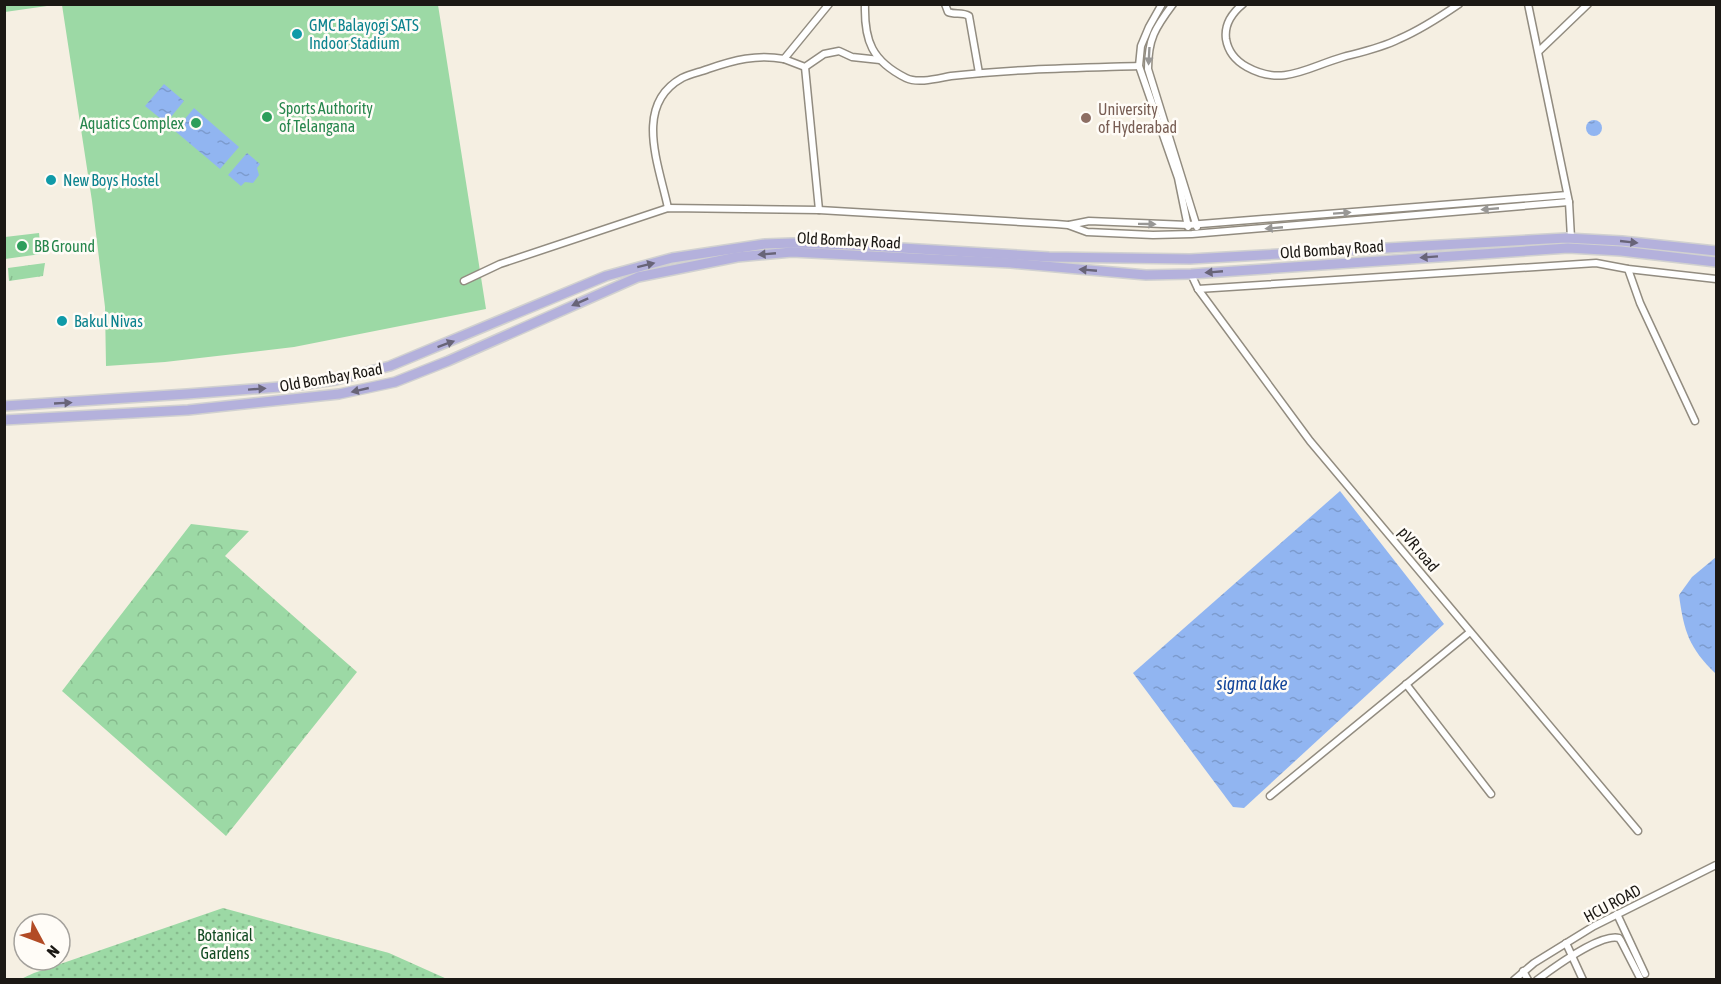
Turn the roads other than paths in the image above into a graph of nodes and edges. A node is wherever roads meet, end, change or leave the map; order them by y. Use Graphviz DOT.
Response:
graph roads {
  1 [pos="829,4"];
  2 [pos="865,4"];
  3 [pos="945,4"];
  4 [pos="1162,4"];
  5 [pos="1173,4"];
  6 [pos="1243,4"];
  7 [pos="1459,4"];
  8 [pos="1528,4"];
  9 [pos="1588,4"];
  10 [pos="1539,51"];
  11 [pos="784,59"];
  12 [pos="880,60"];
  13 [pos="1138,66"];
  14 [pos="805,67"];
  15 [pos="980,73"];
  16 [pos="1568,198"];
  17 [pos="668,208"];
  18 [pos="819,210"];
  19 [pos="1197,224"];
  20 [pos="1068,225"];
  21 [pos="1188,225"];
  22 [pos="1198,233"];
  23 [pos="1188,234"];
  24 [pos="1571,238"];
  25 [pos="1716,251"];
  26 [pos="1716,262"];
  27 [pos="1628,269"];
  28 [pos="1191,274"];
  29 [pos="1716,279"];
  30 [pos="464,280"];
  31 [pos="1198,289"];
  32 [pos="134,398"];
  33 [pos="4,406"];
  34 [pos="134,413"];
  35 [pos="4,420"];
  36 [pos="1695,421"];
  37 [pos="1470,632"];
  38 [pos="1406,684"];
  39 [pos="1491,794"];
  40 [pos="1270,796"];
  41 [pos="1638,831"];
  42 [pos="1716,865"];
  43 [pos="1617,914"];
  44 [pos="1566,943"];
  45 [pos="1572,956"];
  46 [pos="1523,971"];
  47 [pos="1643,977"];
  48 [pos="1514,980"];
  49 [pos="1528,980"];
  50 [pos="1538,980"];
  51 [pos="1583,980"];
  1 -- 11 [label="street"];
  2 -- 12 [label="street"];
  3 -- 15 [label="street"];
  4 -- 13 [label="street"];
  5 -- 19 [label="street, one-way"];
  6 -- 7 [label="street"];
  8 -- 10 [label="street"];
  9 -- 10 [label="street"];
  10 -- 16 [label="street"];
  11 -- 14 [label="street"];
  11 -- 17 [label="street"];
  12 -- 14 [label="street"];
  12 -- 15 [label="street"];
  13 -- 15 [label="street"];
  13 -- 21 [label="street"];
  14 -- 18 [label="street"];
  19 -- 16 [label="street, one-way"];
  16 -- 22 [label="street, one-way"];
  16 -- 24 [label="street"];
  17 -- 18 [label="street"];
  17 -- 30 [label="street"];
  18 -- 20 [label="street"];
  19 -- 21 [label="street"];
  19 -- 22 [label="street"];
  20 -- 21 [label="street, one-way"];
  20 -- 23 [label="street"];
  21 -- 23 [label="street"];
  22 -- 23 [label="street"];
  24 -- 25 [label="main road, Old Bombay Road, one-way"];
  32 -- 24 [label="main road, Old Bombay Road, one-way"];
  26 -- 28 [label="main road, Old Bombay Road, one-way"];
  27 -- 29 [label="street"];
  27 -- 31 [label="street"];
  27 -- 36 [label="street"];
  28 -- 31 [label="street, pVR road"];
  28 -- 34 [label="main road, Old Bombay Road, one-way"];
  31 -- 37 [label="street, pVR road"];
  33 -- 32 [label="main road, Old Bombay Road, one-way"];
  32 -- 34 [label="main road"];
  34 -- 35 [label="main road, Old Bombay Road"];
  37 -- 38 [label="street"];
  37 -- 41 [label="street, pVR road"];
  38 -- 39 [label="street"];
  38 -- 40 [label="street"];
  42 -- 43 [label="street, HCU ROAD"];
  43 -- 44 [label="street, HCU ROAD"];
  43 -- 47 [label="street"];
  44 -- 45 [label="street"];
  44 -- 46 [label="street, HCU ROAD"];
  45 -- 47 [label="street"];
  45 -- 50 [label="street"];
  45 -- 51 [label="street"];
  46 -- 48 [label="street, HCU ROAD"];
  46 -- 49 [label="street"];
}
